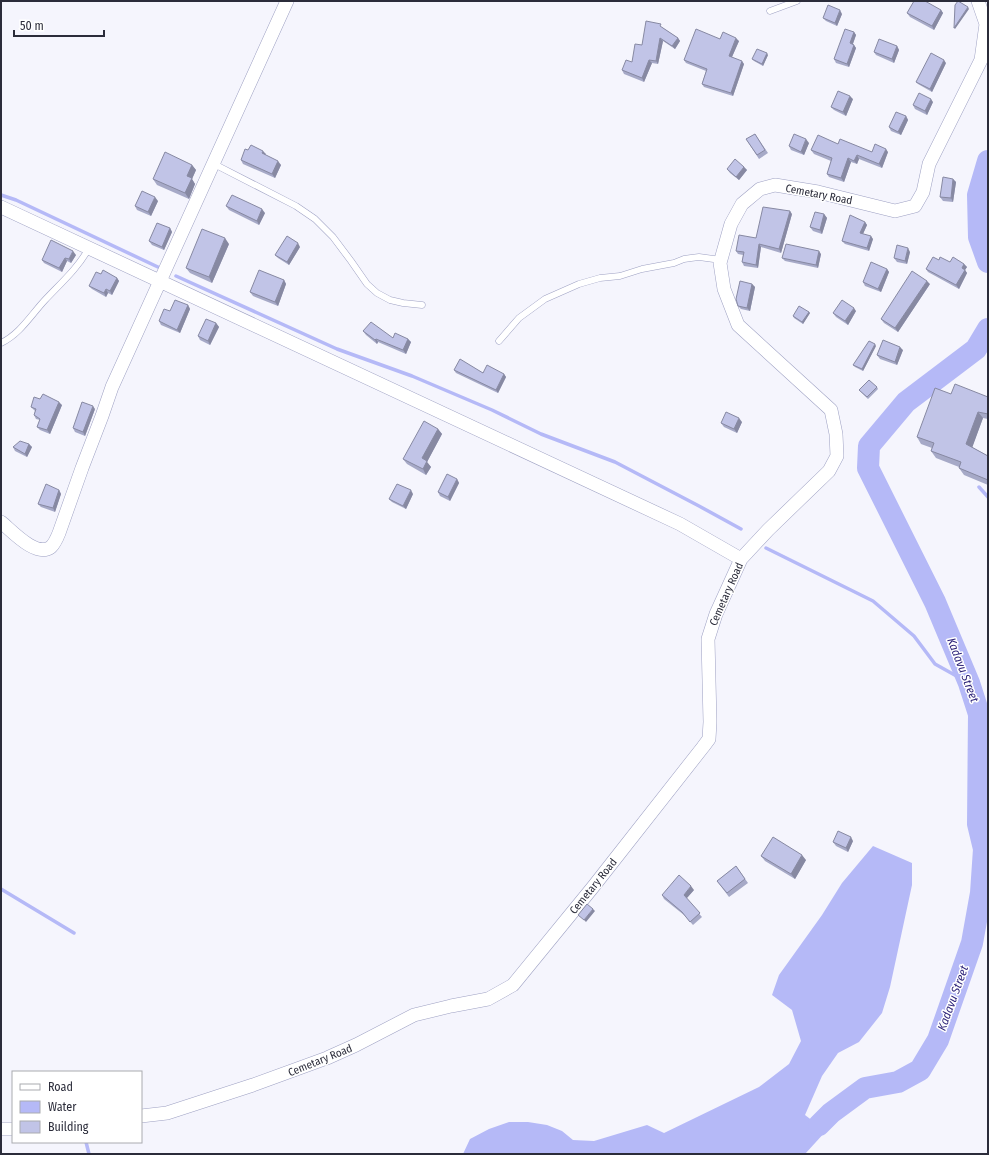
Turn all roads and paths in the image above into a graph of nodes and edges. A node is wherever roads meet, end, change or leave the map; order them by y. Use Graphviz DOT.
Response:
graph roads {
  1 [pos="288,1"];
  2 [pos="797,1"];
  3 [pos="978,1"];
  4 [pos="770,11"];
  5 [pos="214,164"];
  6 [pos="1,207"];
  7 [pos="89,248"];
  8 [pos="721,260"];
  9 [pos="161,281"];
  10 [pos="422,305"];
  11 [pos="499,342"];
  12 [pos="1,343"];
  13 [pos="1,522"];
  14 [pos="741,559"];
  15 [pos="142,1116"];
  16 [pos="12,1128"];
  17 [pos="1,1129"];
  1 -- 5 [label="street"];
  2 -- 4 [label="lane"];
  3 -- 8 [label="street, Cemetary Road"];
  5 -- 9 [label="street"];
  5 -- 10 [label="lane"];
  6 -- 7 [label="street"];
  7 -- 9 [label="street"];
  7 -- 12 [label="lane"];
  8 -- 11 [label="lane"];
  8 -- 14 [label="street, Cemetary Road"];
  9 -- 13 [label="street"];
  9 -- 14 [label="street"];
  14 -- 15 [label="street, Cemetary Road"];
  16 -- 17 [label="street"];
}
